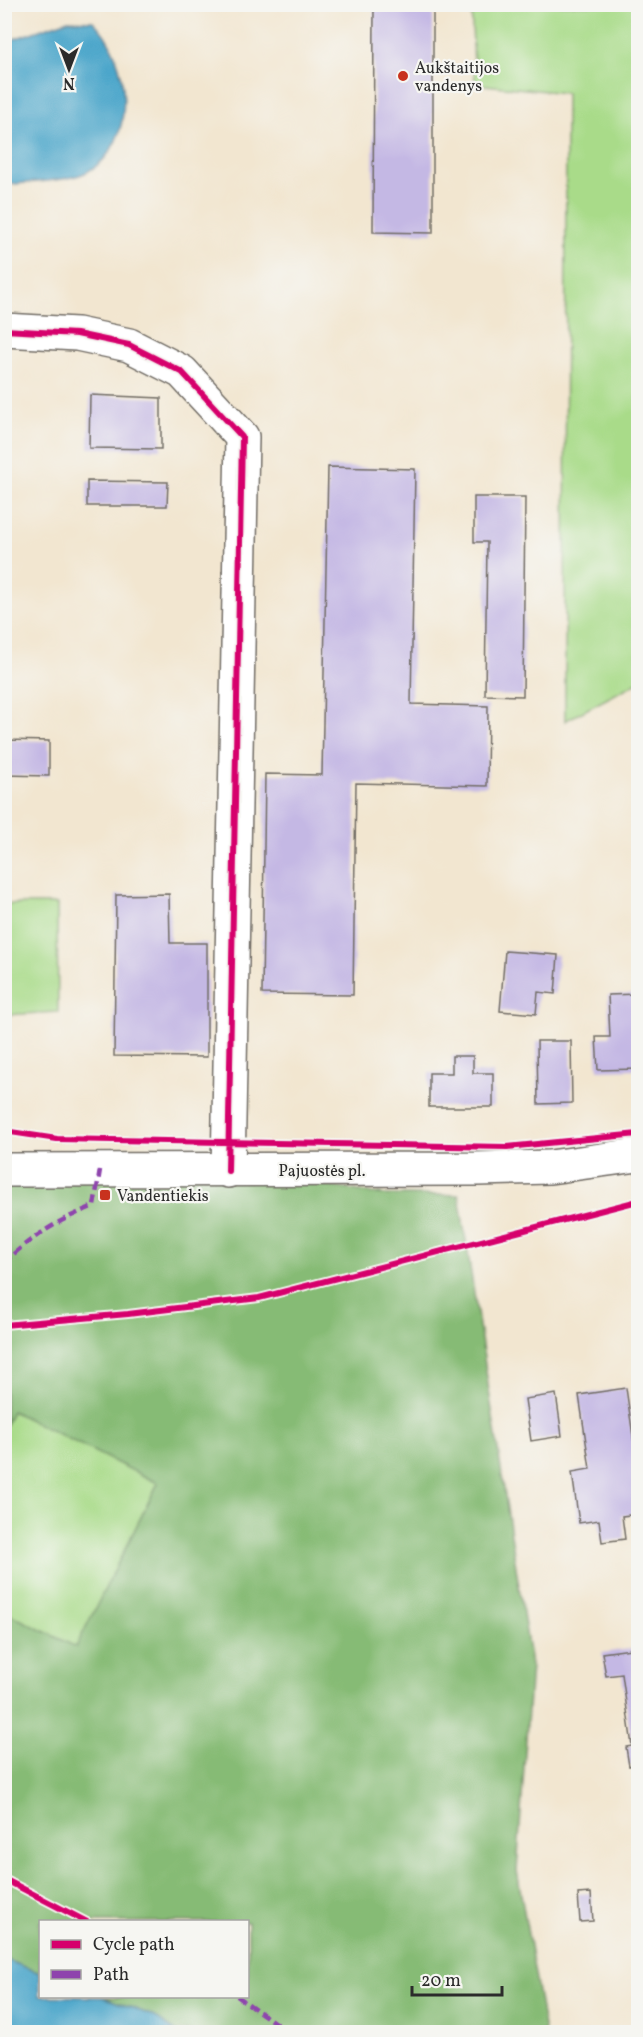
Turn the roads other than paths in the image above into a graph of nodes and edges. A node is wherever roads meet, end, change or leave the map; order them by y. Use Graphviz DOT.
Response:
graph roads {
  1 [pos="4,330"];
  2 [pos="639,1155"];
  3 [pos="4,1170"];
  4 [pos="228,1171"];
  1 -- 4 [label="street"];
  2 -- 4 [label="street, Pajuostės pl."];
  3 -- 4 [label="street, Pajuostės pl."];
}
